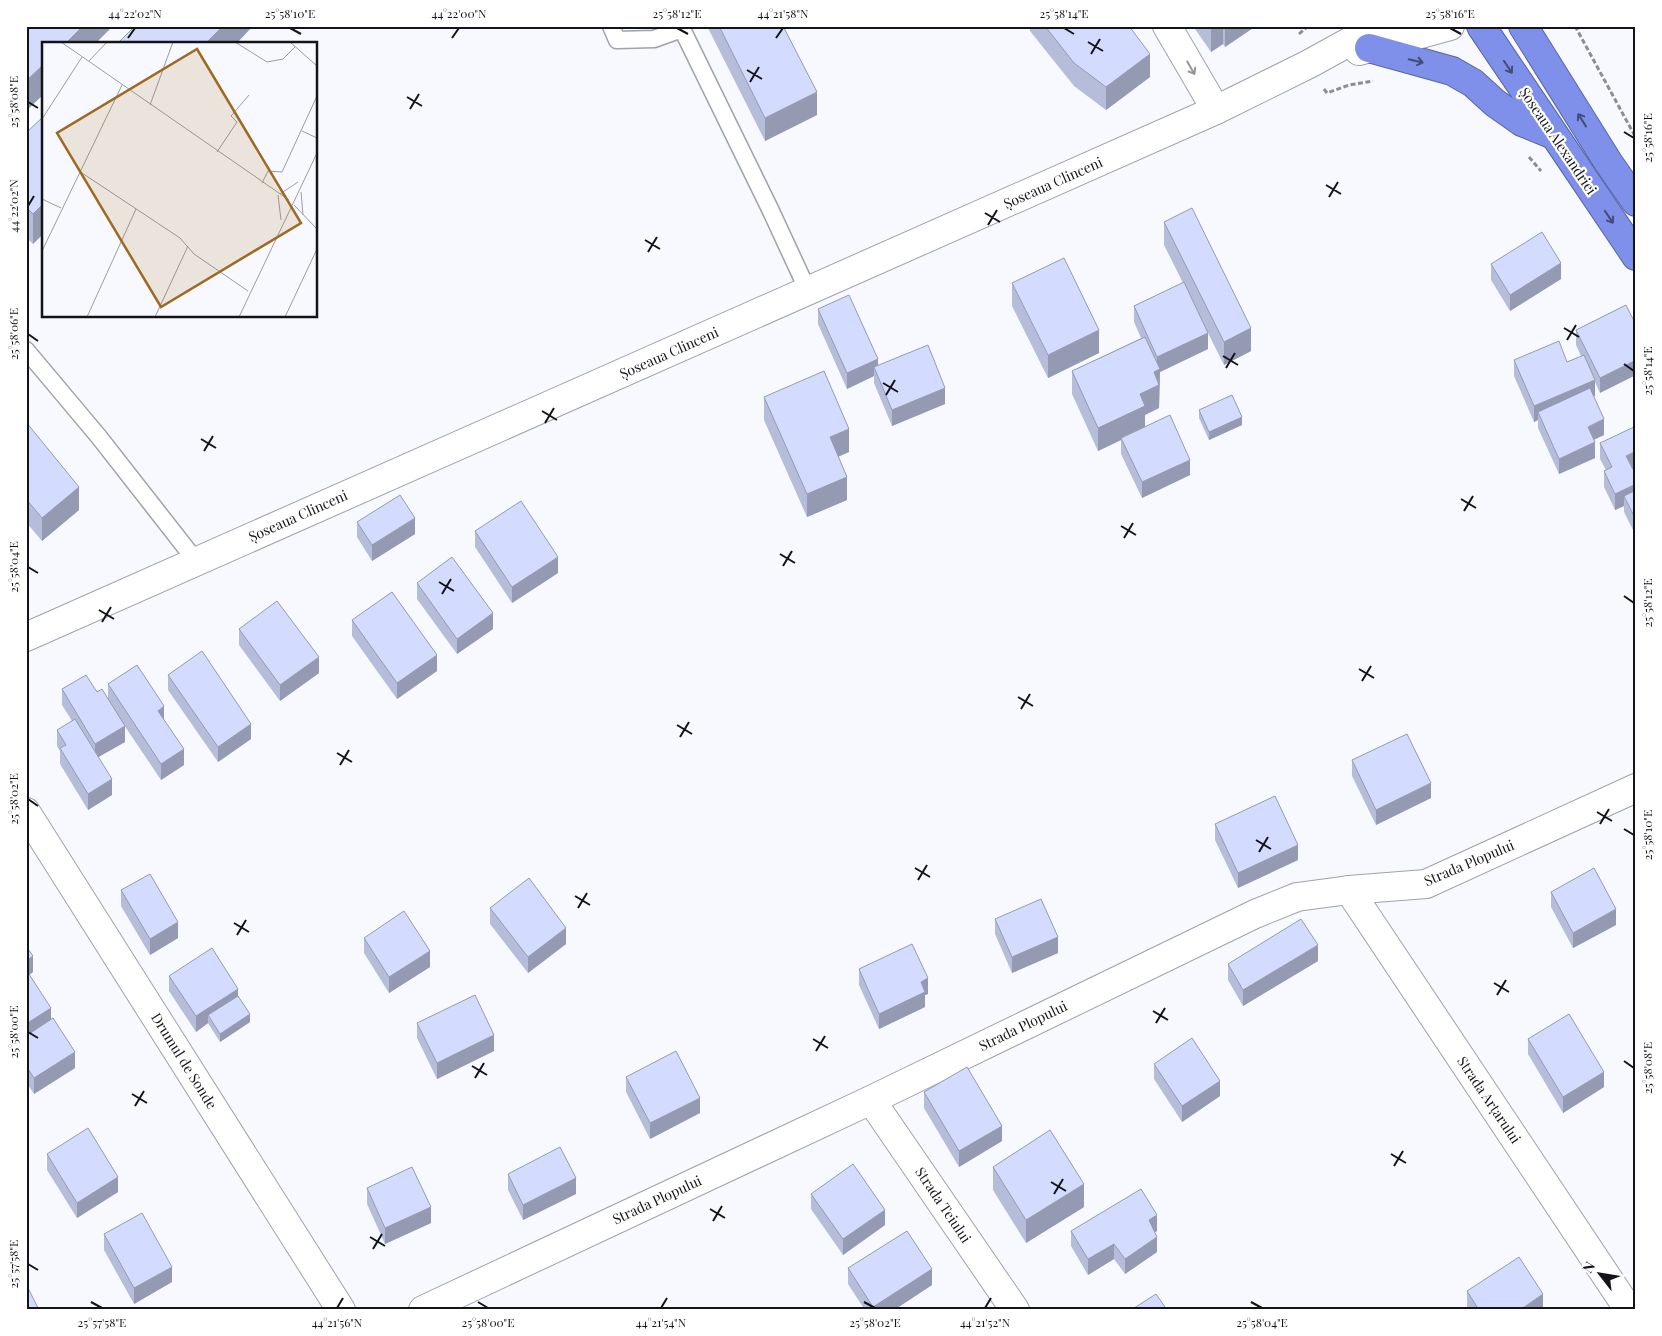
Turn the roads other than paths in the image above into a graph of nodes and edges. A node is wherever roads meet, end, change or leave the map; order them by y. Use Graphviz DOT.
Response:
graph roads {
  1 [pos="610,26"];
  2 [pos="1167,26"];
  3 [pos="1450,26"];
  4 [pos="1481,26"];
  5 [pos="1523,26"];
  6 [pos="1371,33"];
  7 [pos="1216,110"];
  8 [pos="1554,135"];
  9 [pos="1636,202"];
  10 [pos="1636,256"];
  11 [pos="808,292"];
  12 [pos="26,350"];
  13 [pos="196,561"];
  14 [pos="26,637"];
  15 [pos="1636,788"];
  16 [pos="26,812"];
  17 [pos="1348,890"];
  18 [pos="871,1100"];
  19 [pos="341,1310"];
  20 [pos="423,1310"];
  21 [pos="1015,1310"];
  22 [pos="1629,1310"];
  1 -- 11 [label="lane"];
  2 -- 7 [label="street, one-way"];
  3 -- 6 [label="street, Șoseaua Clinceni"];
  4 -- 8 [label="highway, Șoseaua Alexandriei, one-way"];
  9 -- 5 [label="highway, one-way"];
  6 -- 7 [label="street, Șoseaua Clinceni"];
  6 -- 8 [label="highway, one-way"];
  7 -- 11 [label="street, Șoseaua Clinceni"];
  8 -- 10 [label="highway, Șoseaua Alexandriei, one-way"];
  11 -- 13 [label="street, Șoseaua Clinceni"];
  12 -- 13 [label="lane"];
  13 -- 14 [label="street, Șoseaua Clinceni"];
  15 -- 17 [label="street, Strada Plopului"];
  16 -- 19 [label="street, Drumul de Sonde"];
  17 -- 18 [label="street, Strada Plopului"];
  17 -- 22 [label="street, Strada Arțarului"];
  18 -- 20 [label="street, Strada Plopului"];
  18 -- 21 [label="street, Strada Teiului"];
}
